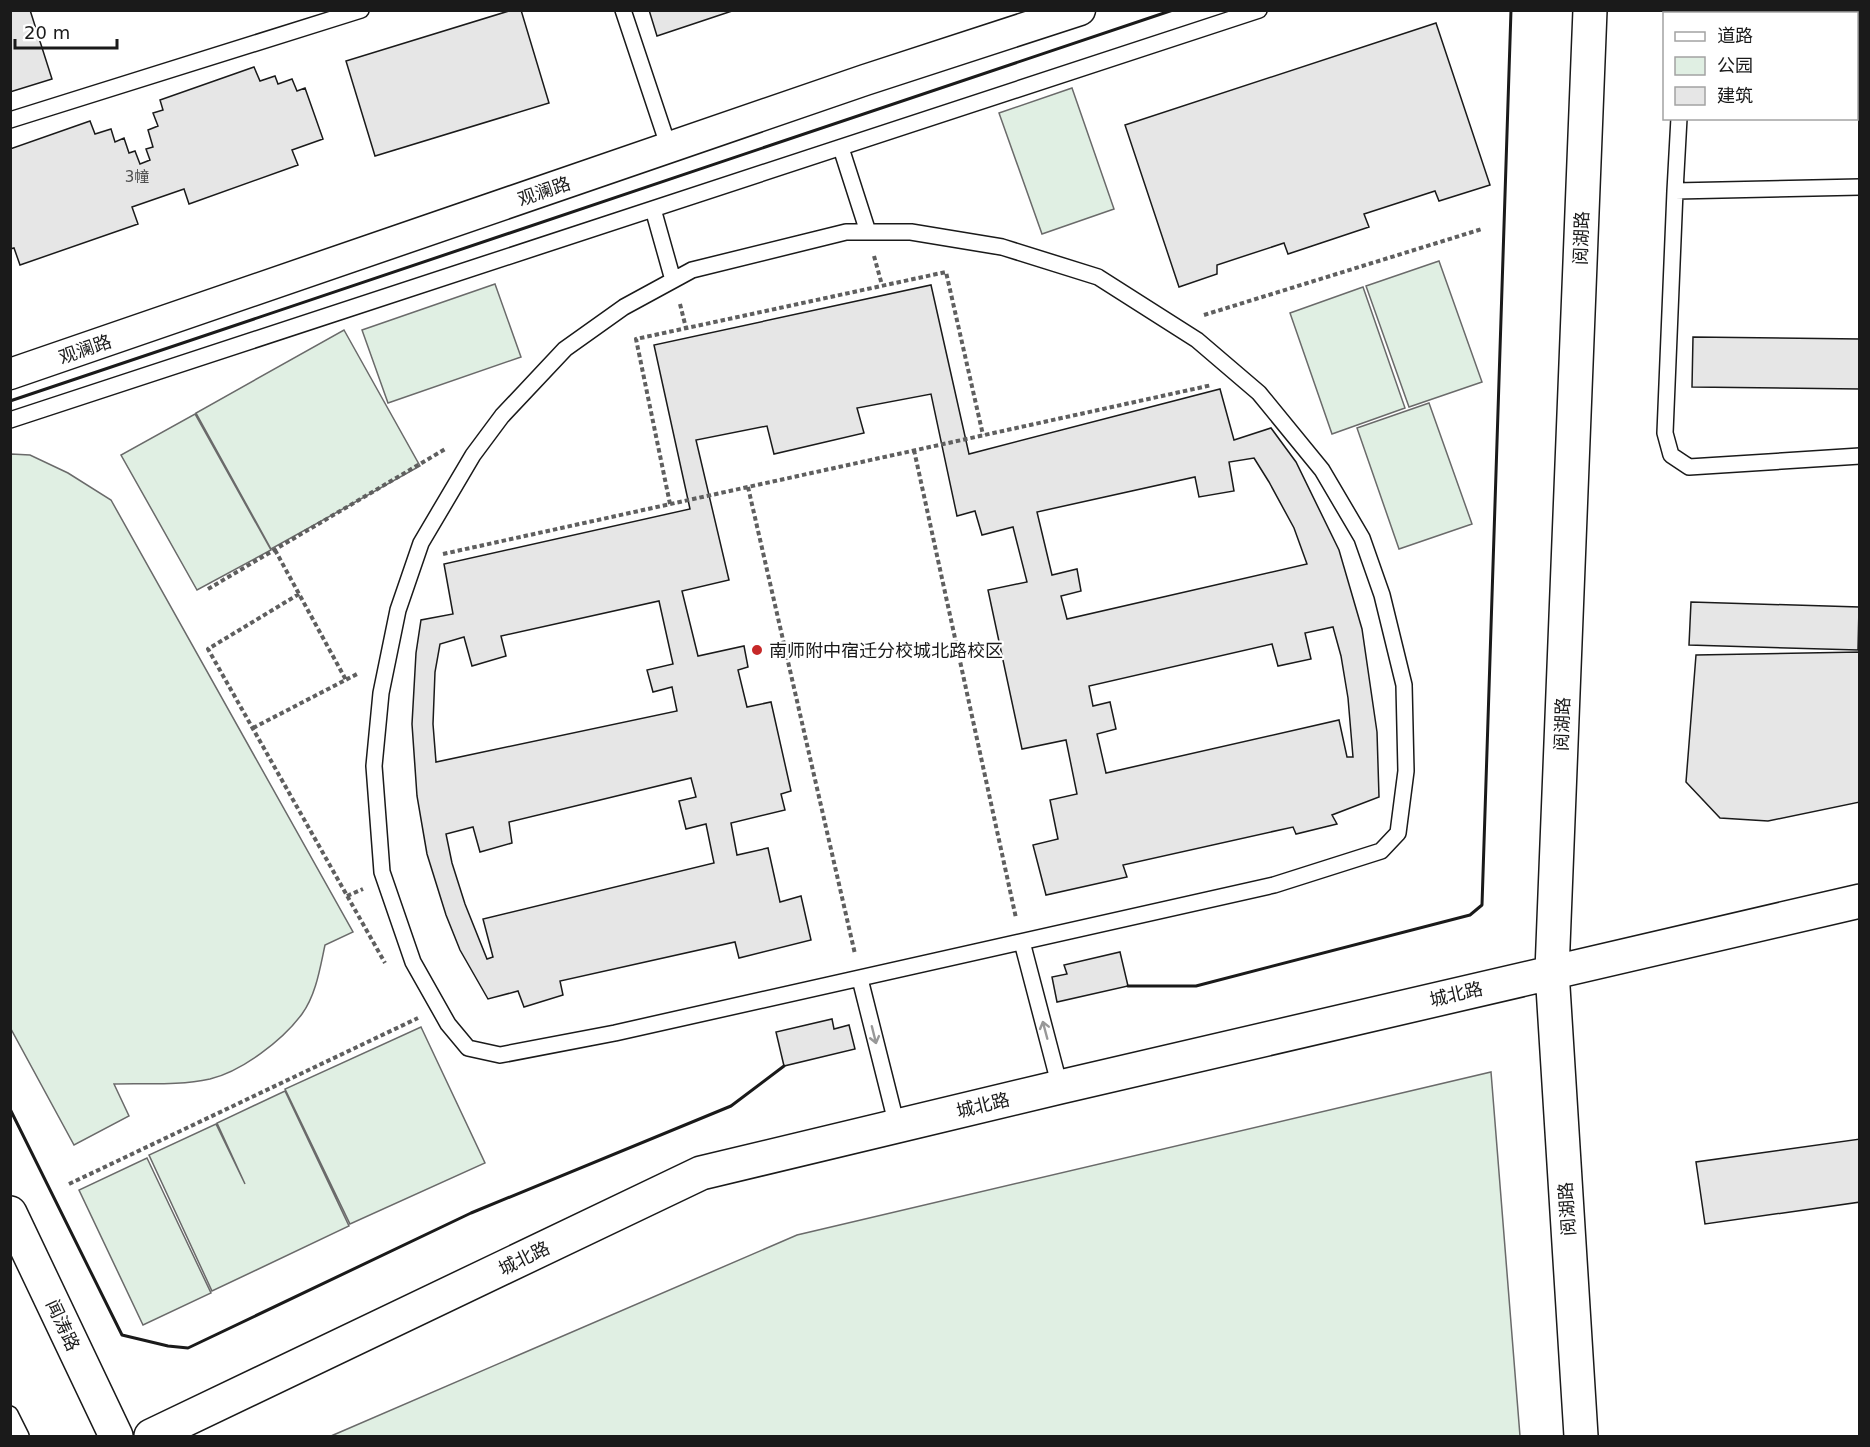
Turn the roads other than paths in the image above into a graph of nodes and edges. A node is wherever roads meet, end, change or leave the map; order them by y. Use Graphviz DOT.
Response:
graph roads {
  1 [pos="361,10"];
  2 [pos="623,10"];
  3 [pos="1080,10"];
  4 [pos="1259,10"];
  5 [pos="1590,10"];
  6 [pos="10,120"];
  7 [pos="1679,120"];
  8 [pos="669,148"];
  9 [pos="841,148"];
  10 [pos="1860,187"];
  11 [pos="1675,191"];
  12 [pos="653,209"];
  13 [pos="868,232"];
  14 [pos="673,280"];
  15 [pos="10,374"];
  16 [pos="10,420"];
  17 [pos="1860,456"];
  18 [pos="1860,901"];
  19 [pos="1022,942"];
  20 [pos="1552,971"];
  21 [pos="860,979"];
  22 [pos="1060,1087"];
  23 [pos="897,1126"];
  24 [pos="10,1213"];
  25 [pos="10,1414"];
  26 [pos="21,1437"];
  27 [pos="116,1437"];
  28 [pos="151,1437"];
  29 [pos="1581,1437"];
  1 -- 6 [label="lane"];
  2 -- 8 [label="lane"];
  3 -- 8 [label="street, 观澜路"];
  4 -- 9 [label="lane"];
  5 -- 20 [label="street, 阅湖路"];
  7 -- 11 [label="lane"];
  8 -- 15 [label="street, 观澜路"];
  9 -- 12 [label="lane"];
  9 -- 13 [label="lane"];
  10 -- 11 [label="lane"];
  11 -- 17 [label="lane"];
  12 -- 14 [label="lane"];
  12 -- 16 [label="lane"];
  13 -- 14 [label="lane"];
  13 -- 19 [label="lane"];
  14 -- 21 [label="lane"];
  18 -- 20 [label="street, 城北路"];
  19 -- 21 [label="lane"];
  22 -- 19 [label="lane, one-way"];
  20 -- 22 [label="street, 城北路"];
  20 -- 29 [label="street, 阅湖路"];
  21 -- 23 [label="lane, one-way"];
  22 -- 23 [label="street, 城北路"];
  23 -- 28 [label="street, 城北路"];
  24 -- 27 [label="street, 闻涛路"];
  25 -- 26 [label="lane"];
}
